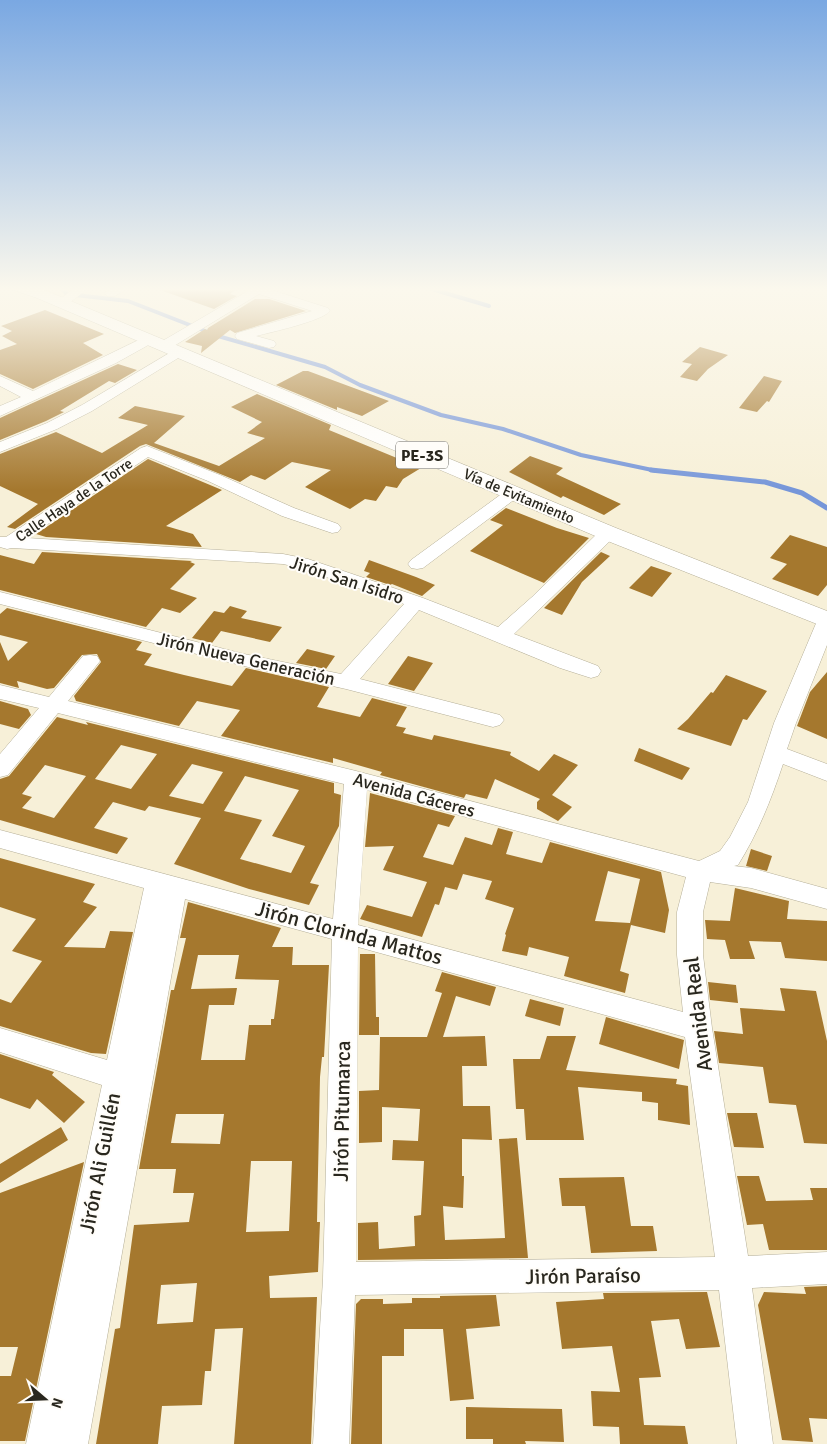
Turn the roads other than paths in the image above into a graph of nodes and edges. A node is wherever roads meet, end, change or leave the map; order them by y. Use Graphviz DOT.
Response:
graph roads {
  1 [pos="132,354"];
  2 [pos="153,354"];
  3 [pos="183,354"];
  4 [pos="0,380"];
  5 [pos="33,396"];
  6 [pos="3,411"];
  7 [pos="52,426"];
  8 [pos="0,447"];
  9 [pos="513,493"];
  10 [pos="332,528"];
  11 [pos="608,533"];
  12 [pos="3,544"];
  13 [pos="417,564"];
  14 [pos="0,598"];
  15 [pos="416,602"];
  16 [pos="827,620"];
  17 [pos="501,635"];
  18 [pos="90,662"];
  19 [pos="591,671"];
  20 [pos="346,682"];
  21 [pos="0,692"];
  22 [pos="52,706"];
  23 [pos="493,720"];
  24 [pos="776,752"];
  25 [pos="0,769"];
  26 [pos="827,773"];
  27 [pos="356,779"];
  28 [pos="0,840"];
  29 [pos="700,871"];
  30 [pos="166,885"];
  31 [pos="827,900"];
  32 [pos="345,931"];
  33 [pos="698,1028"];
  34 [pos="0,1040"];
  35 [pos="128,1080"];
  36 [pos="827,1268"];
  37 [pos="734,1273"];
  38 [pos="339,1279"];
  39 [pos="44,1444"];
  40 [pos="70,1444"];
  41 [pos="331,1444"];
  42 [pos="755,1444"];
  1 -- 5 [label="street"];
  2 -- 7 [label="street"];
  3 -- 9 [label="highway, Vía de Evitamiento / PE-3S"];
  4 -- 5 [label="street"];
  5 -- 6 [label="street"];
  6 -- 7 [label="street"];
  7 -- 8 [label="street"];
  9 -- 11 [label="highway, Vía de Evitamiento / PE-3S"];
  9 -- 13 [label="street"];
  10 -- 12 [label="street, Calle Haya de la Torre"];
  11 -- 16 [label="highway, Vía de Evitamiento / PE-3S"];
  11 -- 17 [label="street"];
  12 -- 15 [label="street, Jirón San Isidro"];
  14 -- 20 [label="street, Jirón Nueva Generación"];
  15 -- 17 [label="street, Jirón San Isidro"];
  15 -- 20 [label="street"];
  16 -- 24 [label="street"];
  17 -- 19 [label="street, Jirón San Isidro"];
  18 -- 22 [label="street"];
  20 -- 23 [label="street, Jirón Nueva Generación"];
  21 -- 22 [label="street, Avenida Cáceres"];
  22 -- 25 [label="street"];
  22 -- 27 [label="street, Avenida Cáceres"];
  24 -- 26 [label="street"];
  24 -- 29 [label="street"];
  27 -- 29 [label="street, Avenida Cáceres"];
  27 -- 32 [label="street, Jirón Pitumarca"];
  28 -- 30 [label="street, Jirón Clorinda Mattos"];
  29 -- 31 [label="street, Avenida Cáceres"];
  29 -- 33 [label="street, Avenida Real"];
  30 -- 32 [label="street, Jirón Clorinda Mattos"];
  30 -- 35 [label="street, Jirón Ali Guillén"];
  32 -- 33 [label="street, Jirón Clorinda Mattos"];
  32 -- 38 [label="street, Jirón Pitumarca"];
  33 -- 37 [label="street, Avenida Real"];
  34 -- 35 [label="street"];
  35 -- 39 [label="street, Jirón Ali Guillén"];
  35 -- 40 [label="street, Jirón Ali Guillén"];
  36 -- 37 [label="street, Jirón Paraíso"];
  37 -- 38 [label="street, Jirón Paraíso"];
  37 -- 42 [label="street, Avenida Real"];
  38 -- 41 [label="street, Jirón Pitumarca"];
}
